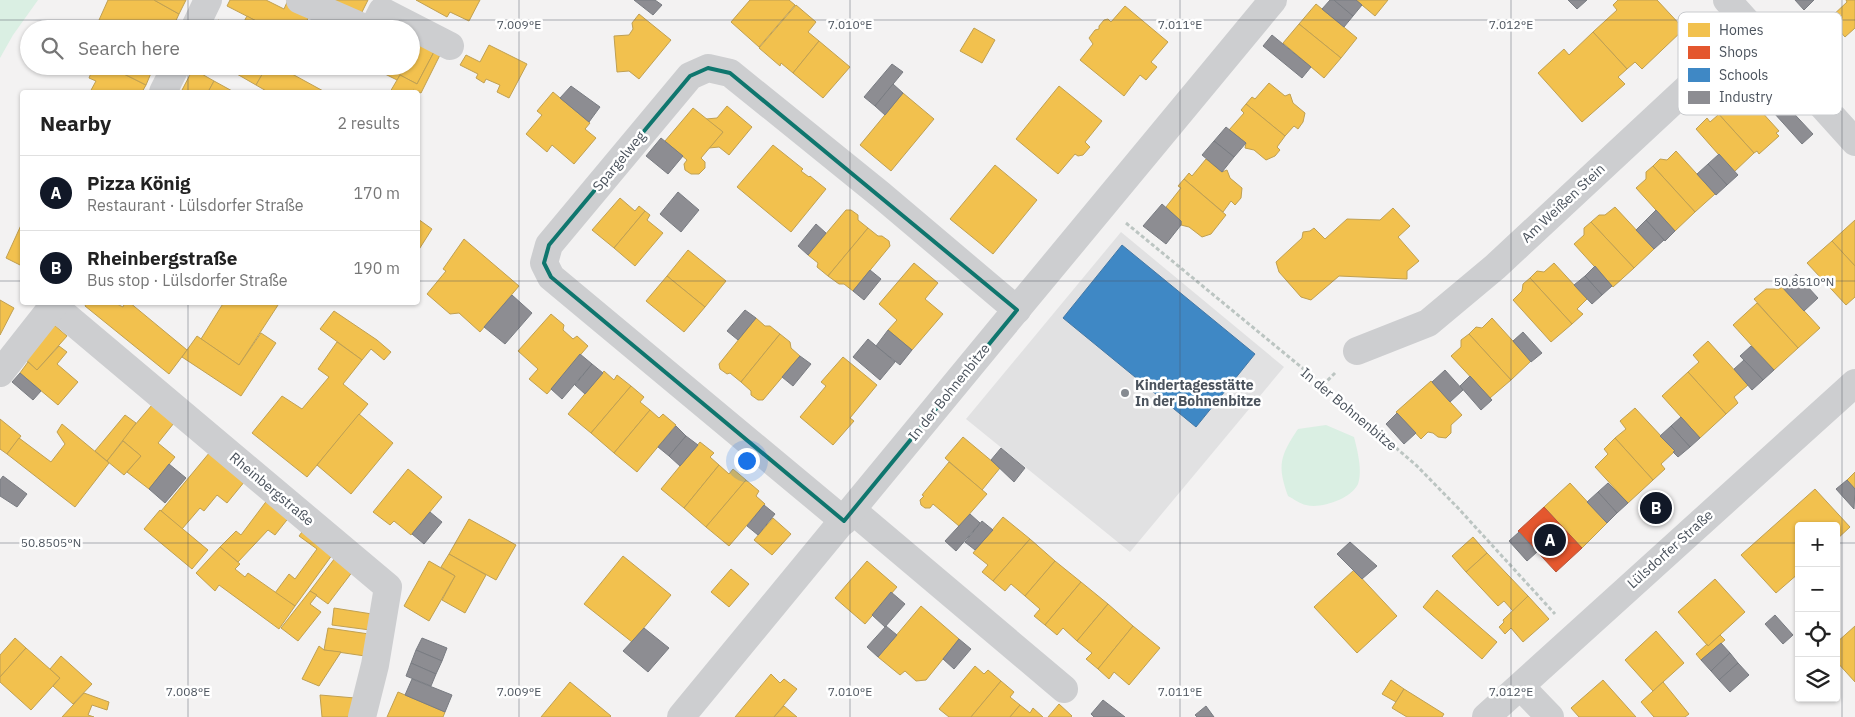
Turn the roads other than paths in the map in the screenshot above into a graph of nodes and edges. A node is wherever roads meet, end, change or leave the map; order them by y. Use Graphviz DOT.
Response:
graph roads {
  1 [pos="208,0"];
  2 [pos="300,0"];
  3 [pos="1272,0"];
  4 [pos="1727,0"];
  5 [pos="1738,12"];
  6 [pos="198,20"];
  7 [pos="347,20"];
  8 [pos="377,20"];
  9 [pos="399,20"];
  10 [pos="420,31"];
  11 [pos="450,46"];
  12 [pos="172,75"];
  13 [pos="165,90"];
  14 [pos="1678,97"];
  15 [pos="1831,115"];
  16 [pos="1855,142"];
  17 [pos="54,305"];
  18 [pos="56,305"];
  19 [pos="1017,310"];
  20 [pos="1357,351"];
  21 [pos="0,373"];
  22 [pos="1855,383"];
  23 [pos="848,515"];
  24 [pos="1521,687"];
  25 [pos="1064,689"];
  26 [pos="1546,716"];
  27 [pos="362,717"];
  28 [pos="681,717"];
  29 [pos="1486,717"];
  1 -- 6 [label="street"];
  2 -- 7 [label="street"];
  3 -- 19 [label="street, In der Bohnenbitze"];
  4 -- 5 [label="street"];
  8 -- 9 [label="street"];
  10 -- 11 [label="street"];
  12 -- 13 [label="street"];
  14 -- 20 [label="street, Am Weißen Stein"];
  15 -- 16 [label="street"];
  17 -- 21 [label="street, Rheinbergstraße"];
  18 -- 27 [label="street, Rheinbergstraße"];
  19 -- 23 [label="street, In der Bohnenbitze"];
  19 -- 23 [label="street, Spargelweg"];
  22 -- 24 [label="street, Lülsdorfer Straße"];
  23 -- 25 [label="street"];
  23 -- 28 [label="street, In der Bohnenbitze"];
  24 -- 26 [label="street"];
  24 -- 29 [label="street, Lülsdorfer Straße"];
}
